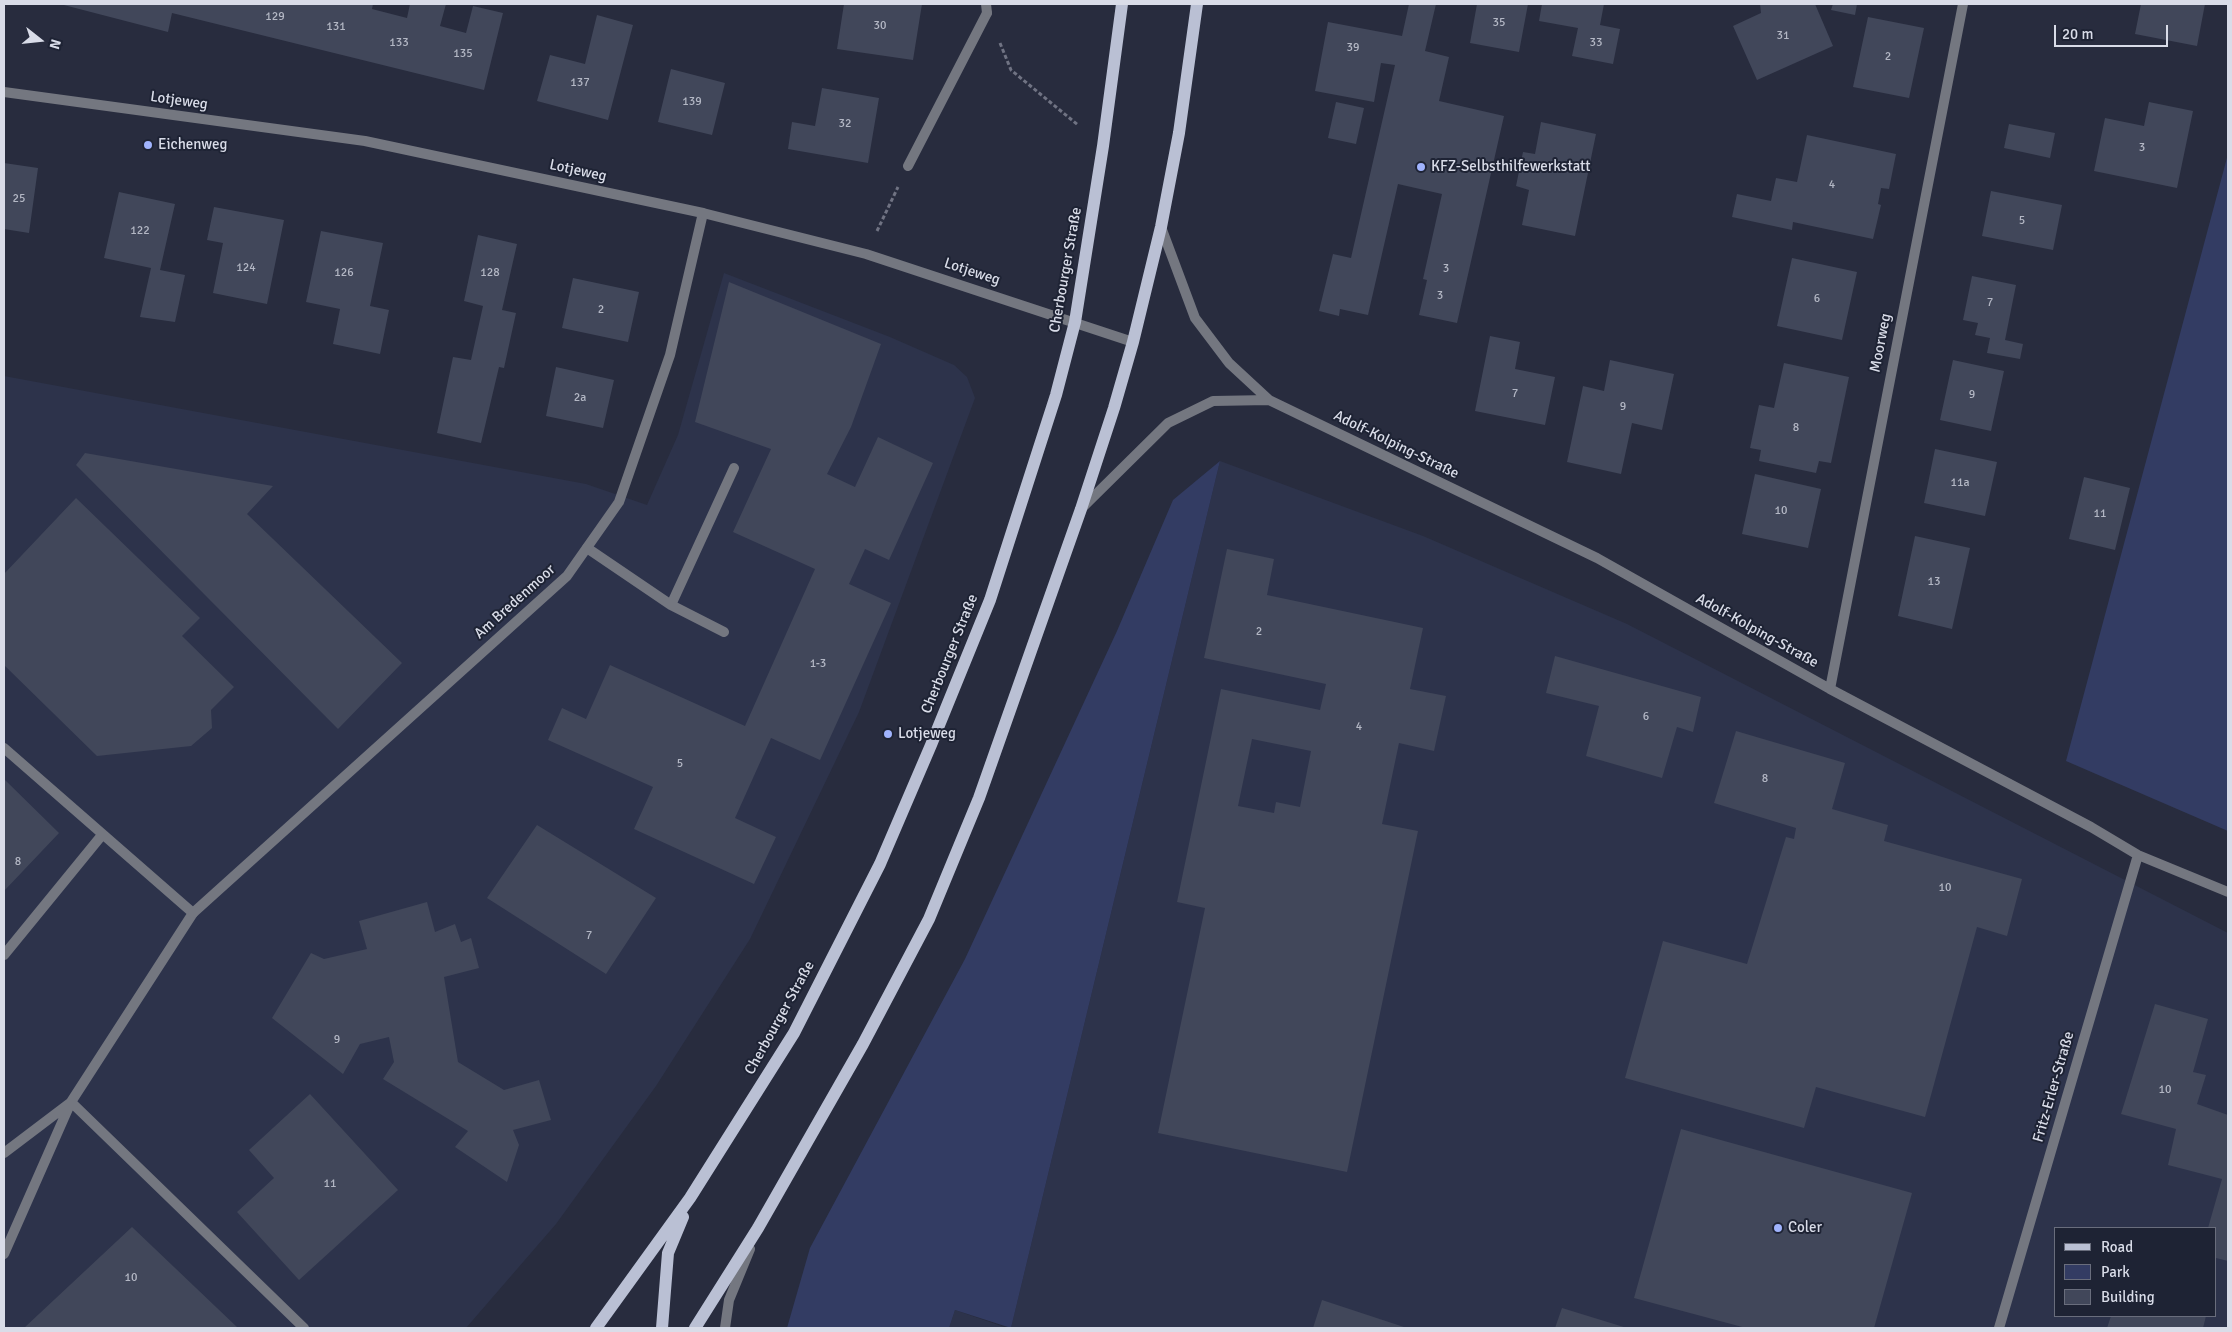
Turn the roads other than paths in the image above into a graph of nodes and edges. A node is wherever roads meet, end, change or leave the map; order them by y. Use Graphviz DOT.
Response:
graph roads {
  1 [pos="1122,4"];
  2 [pos="1197,4"];
  3 [pos="1963,4"];
  4 [pos="987,8"];
  5 [pos="4,92"];
  6 [pos="908,166"];
  7 [pos="703,213"];
  8 [pos="1161,227"];
  9 [pos="1075,322"];
  10 [pos="1133,342"];
  11 [pos="1269,400"];
  12 [pos="734,468"];
  13 [pos="1081,509"];
  14 [pos="587,548"];
  15 [pos="671,606"];
  16 [pos="724,632"];
  17 [pos="1830,688"];
  18 [pos="4,748"];
  19 [pos="102,835"];
  20 [pos="2138,855"];
  21 [pos="2228,892"];
  22 [pos="193,913"];
  23 [pos="4,955"];
  24 [pos="71,1102"];
  25 [pos="4,1153"];
  26 [pos="690,1198"];
  27 [pos="758,1228"];
  28 [pos="4,1254"];
  29 [pos="304,1328"];
  30 [pos="596,1328"];
  31 [pos="662,1328"];
  32 [pos="695,1328"];
  33 [pos="725,1328"];
  34 [pos="1999,1328"];
  1 -- 9 [label="main road, Cherbourger Straße"];
  2 -- 8 [label="main road"];
  3 -- 17 [label="street, Moorweg"];
  4 -- 6 [label="street"];
  5 -- 7 [label="street, Lotjeweg"];
  7 -- 9 [label="street, Lotjeweg"];
  7 -- 14 [label="street, Am Bredenmoor"];
  8 -- 10 [label="main road"];
  8 -- 11 [label="street, Adolf-Kolping-Straße"];
  9 -- 10 [label="street, Lotjeweg"];
  9 -- 26 [label="main road, Cherbourger Straße"];
  10 -- 13 [label="main road"];
  11 -- 13 [label="street, Adolf-Kolping-Straße"];
  11 -- 17 [label="street, Adolf-Kolping-Straße"];
  12 -- 15 [label="street"];
  13 -- 27 [label="main road"];
  14 -- 15 [label="street"];
  14 -- 22 [label="street, Am Bredenmoor"];
  15 -- 16 [label="street"];
  17 -- 20 [label="street, Adolf-Kolping-Straße"];
  18 -- 19 [label="street"];
  19 -- 22 [label="street"];
  19 -- 23 [label="street"];
  20 -- 21 [label="street, Adolf-Kolping-Straße"];
  20 -- 34 [label="street, Fritz-Erler-Straße"];
  22 -- 24 [label="street, Am Bredenmoor"];
  24 -- 25 [label="street"];
  24 -- 28 [label="street"];
  24 -- 29 [label="street"];
  26 -- 30 [label="main road, Cherbourger Straße"];
  26 -- 31 [label="main road"];
  27 -- 32 [label="main road"];
  27 -- 33 [label="street"];
}
